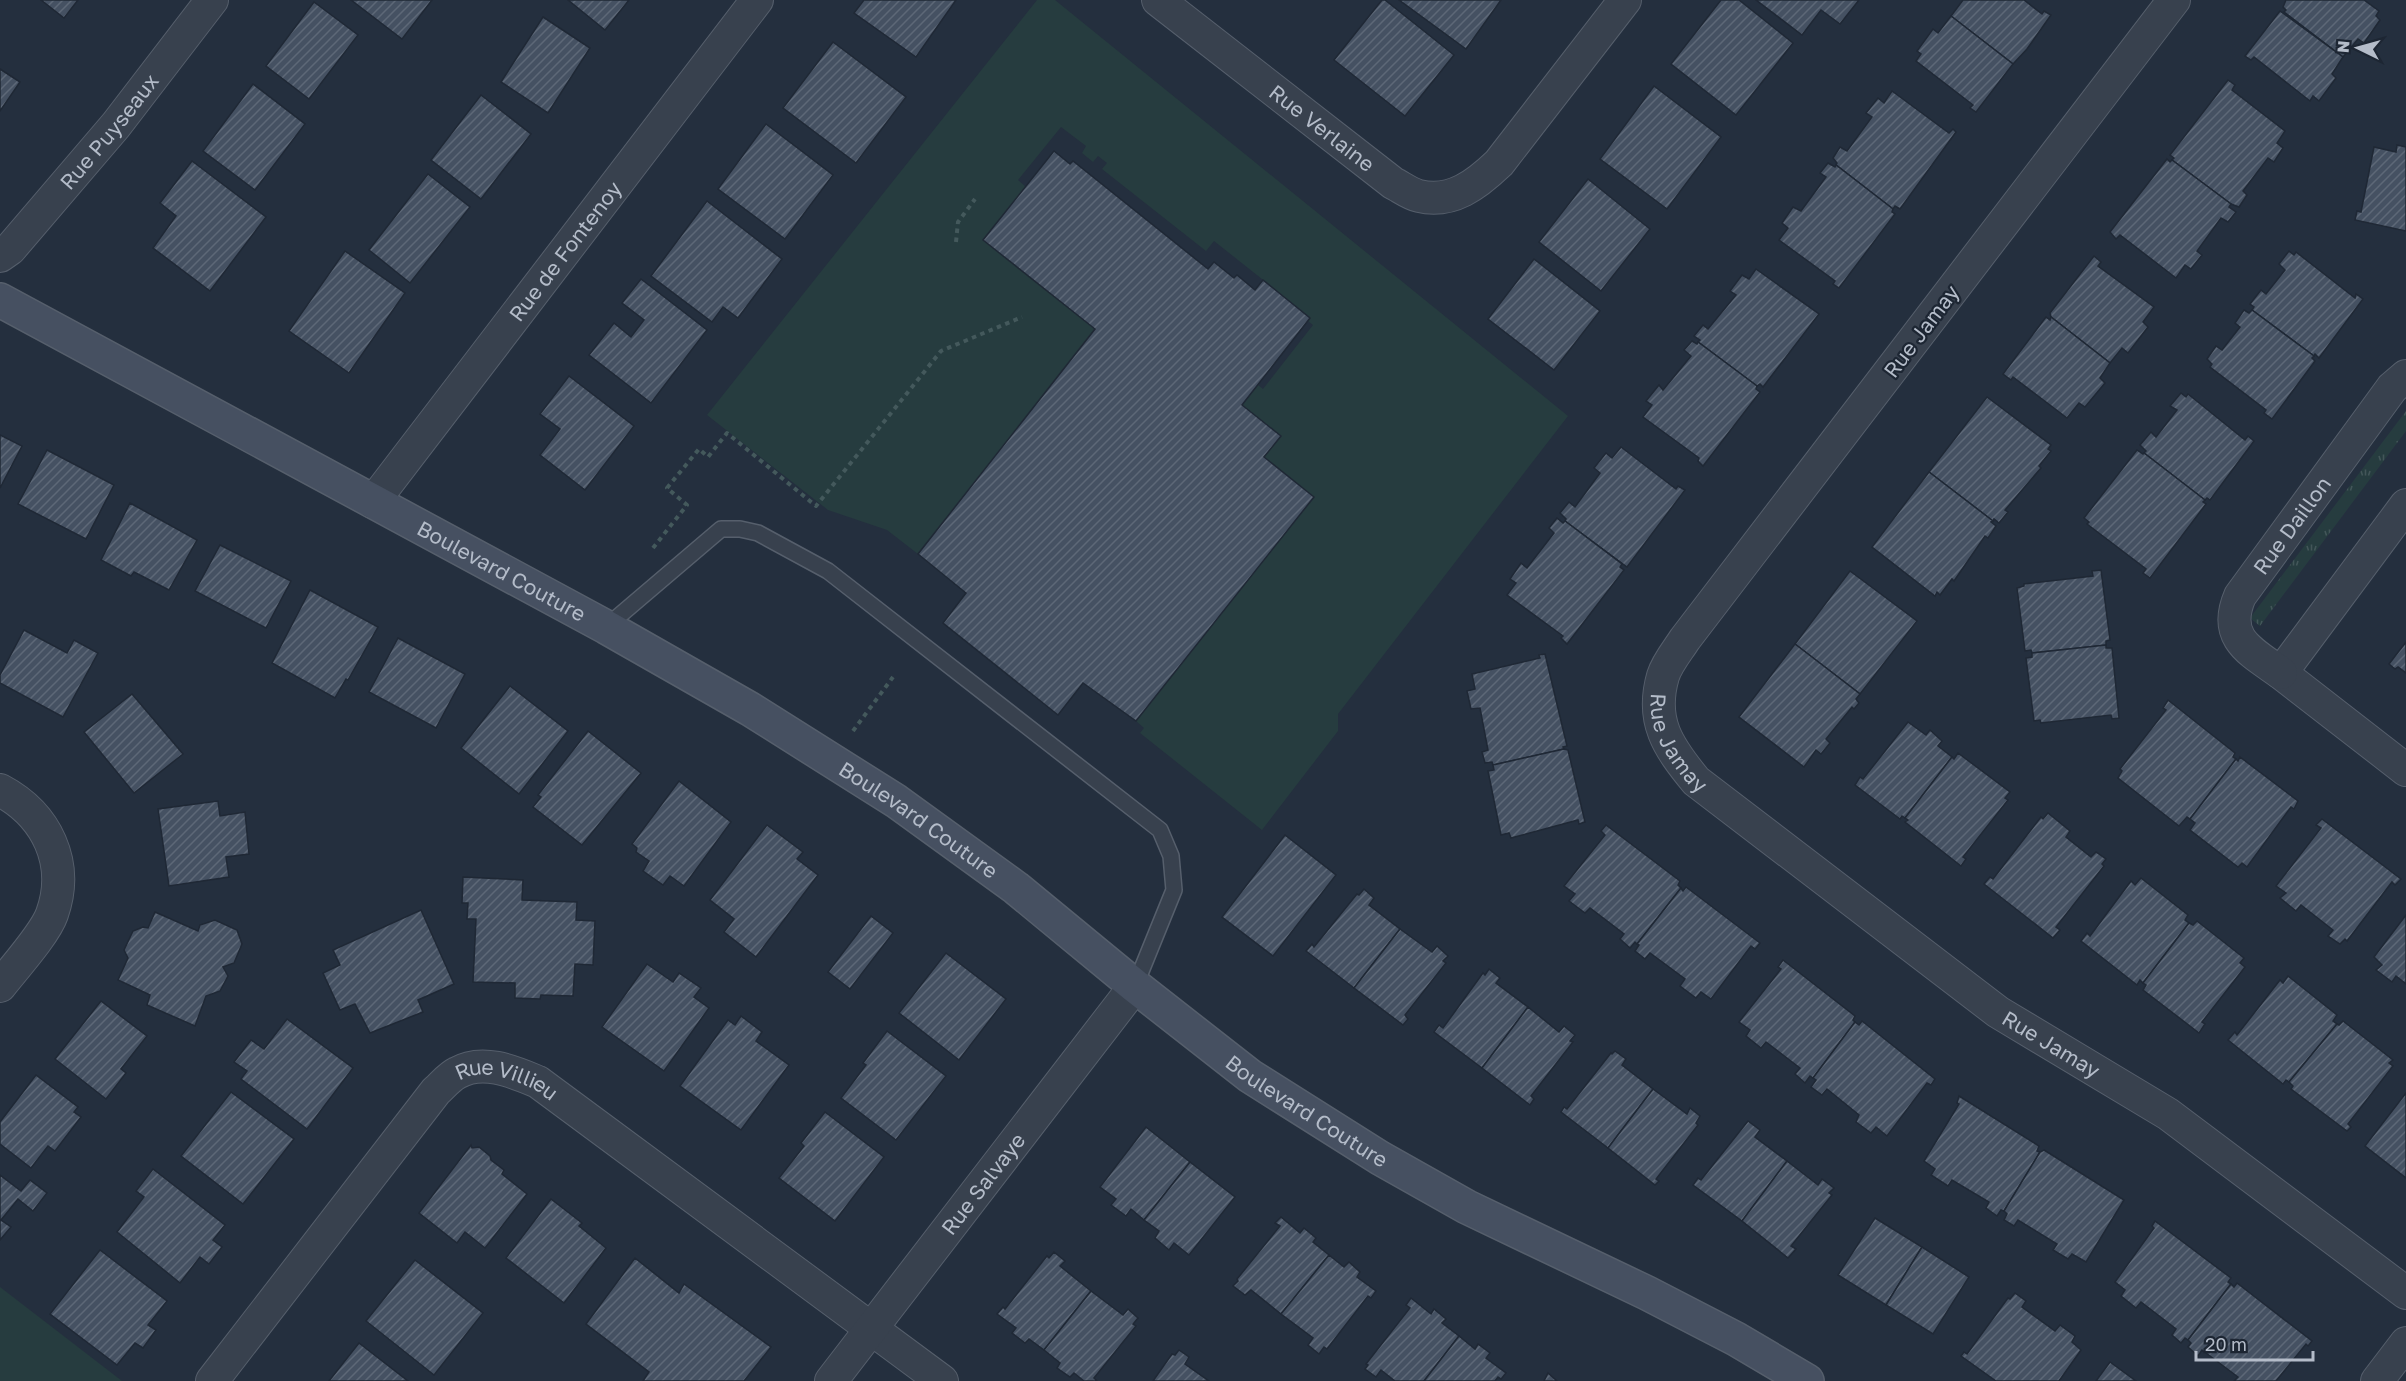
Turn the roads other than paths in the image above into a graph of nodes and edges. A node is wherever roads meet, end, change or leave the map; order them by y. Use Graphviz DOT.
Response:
graph roads {
  1 [pos="212,0"];
  2 [pos="757,0"];
  3 [pos="1158,0"];
  4 [pos="1625,0"];
  5 [pos="2174,0"];
  6 [pos="0,256"];
  7 [pos="0,300"];
  8 [pos="2406,376"];
  9 [pos="373,502"];
  10 [pos="2406,505"];
  11 [pos="606,627"];
  12 [pos="2281,673"];
  13 [pos="2406,770"];
  14 [pos="0,790"];
  15 [pos="0,986"];
  16 [pos="1136,986"];
  17 [pos="2406,1293"];
  18 [pos="872,1328"];
  19 [pos="2406,1343"];
  20 [pos="212,1381"];
  21 [pos="831,1381"];
  22 [pos="942,1381"];
  23 [pos="1807,1381"];
  24 [pos="2377,1381"];
  1 -- 6 [label="street, Rue Puyseaux"];
  2 -- 9 [label="street, Rue de Fontenoy"];
  3 -- 4 [label="street, Rue Verlaine"];
  5 -- 17 [label="street, Rue Jamay"];
  7 -- 9 [label="street, Boulevard Couture"];
  8 -- 12 [label="street, Rue Daillon"];
  9 -- 11 [label="street, Boulevard Couture"];
  10 -- 12 [label="street"];
  11 -- 16 [label="street, Boulevard Couture"];
  11 -- 16 [label="lane"];
  12 -- 13 [label="street, Rue Daillon"];
  14 -- 15 [label="street"];
  16 -- 18 [label="street, Rue Salvaye"];
  16 -- 23 [label="street, Boulevard Couture"];
  18 -- 20 [label="street, Rue Villieu"];
  18 -- 21 [label="street, Rue Salvaye"];
  18 -- 22 [label="street, Rue Villieu"];
  19 -- 24 [label="street"];
}
